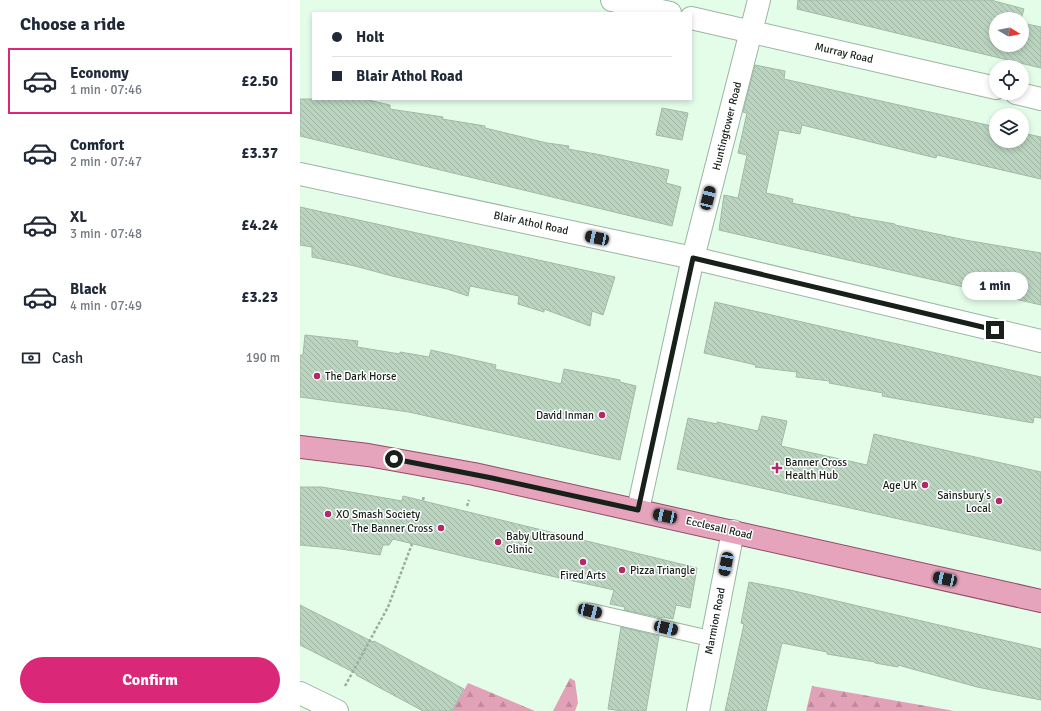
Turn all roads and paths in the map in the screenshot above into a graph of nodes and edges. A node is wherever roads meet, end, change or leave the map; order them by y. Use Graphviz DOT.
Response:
graph roads {
  1 [pos="612,0"];
  2 [pos="759,0"];
  3 [pos="666,12"];
  4 [pos="692,18"];
  5 [pos="751,32"];
  6 [pos="989,86"];
  7 [pos="1029,96"];
  8 [pos="1041,99"];
  9 [pos="300,174"];
  10 [pos="693,258"];
  11 [pos="1041,341"];
  12 [pos="300,447"];
  13 [pos="424,496"];
  14 [pos="423,500"];
  15 [pos="469,500"];
  16 [pos="467,506"];
  17 [pos="638,510"];
  18 [pos="733,531"];
  19 [pos="412,544"];
  20 [pos="1041,601"];
  21 [pos="590,611"];
  22 [pos="712,639"];
  23 [pos="300,693"];
  24 [pos="335,710"];
  25 [pos="698,711"];
  1 -- 3 [label="street"];
  2 -- 5 [label="street, Huntingtower Road"];
  4 -- 5 [label="street, Murray Road"];
  5 -- 6 [label="street, Murray Road"];
  5 -- 10 [label="street, Huntingtower Road"];
  7 -- 8 [label="street"];
  9 -- 10 [label="street, Blair Athol Road"];
  10 -- 11 [label="street, Blair Athol Road"];
  10 -- 17 [label="street, Huntingtower Road"];
  12 -- 17 [label="main road, Ecclesall Road"];
  13 -- 14 [label="path"];
  15 -- 16 [label="path"];
  17 -- 18 [label="main road, Ecclesall Road"];
  18 -- 20 [label="main road, Ecclesall Road"];
  18 -- 22 [label="street, Marmion Road"];
  19 -- 24 [label="path"];
  21 -- 22 [label="lane"];
  22 -- 25 [label="street, Marmion Road"];
  23 -- 24 [label="street"];
}
